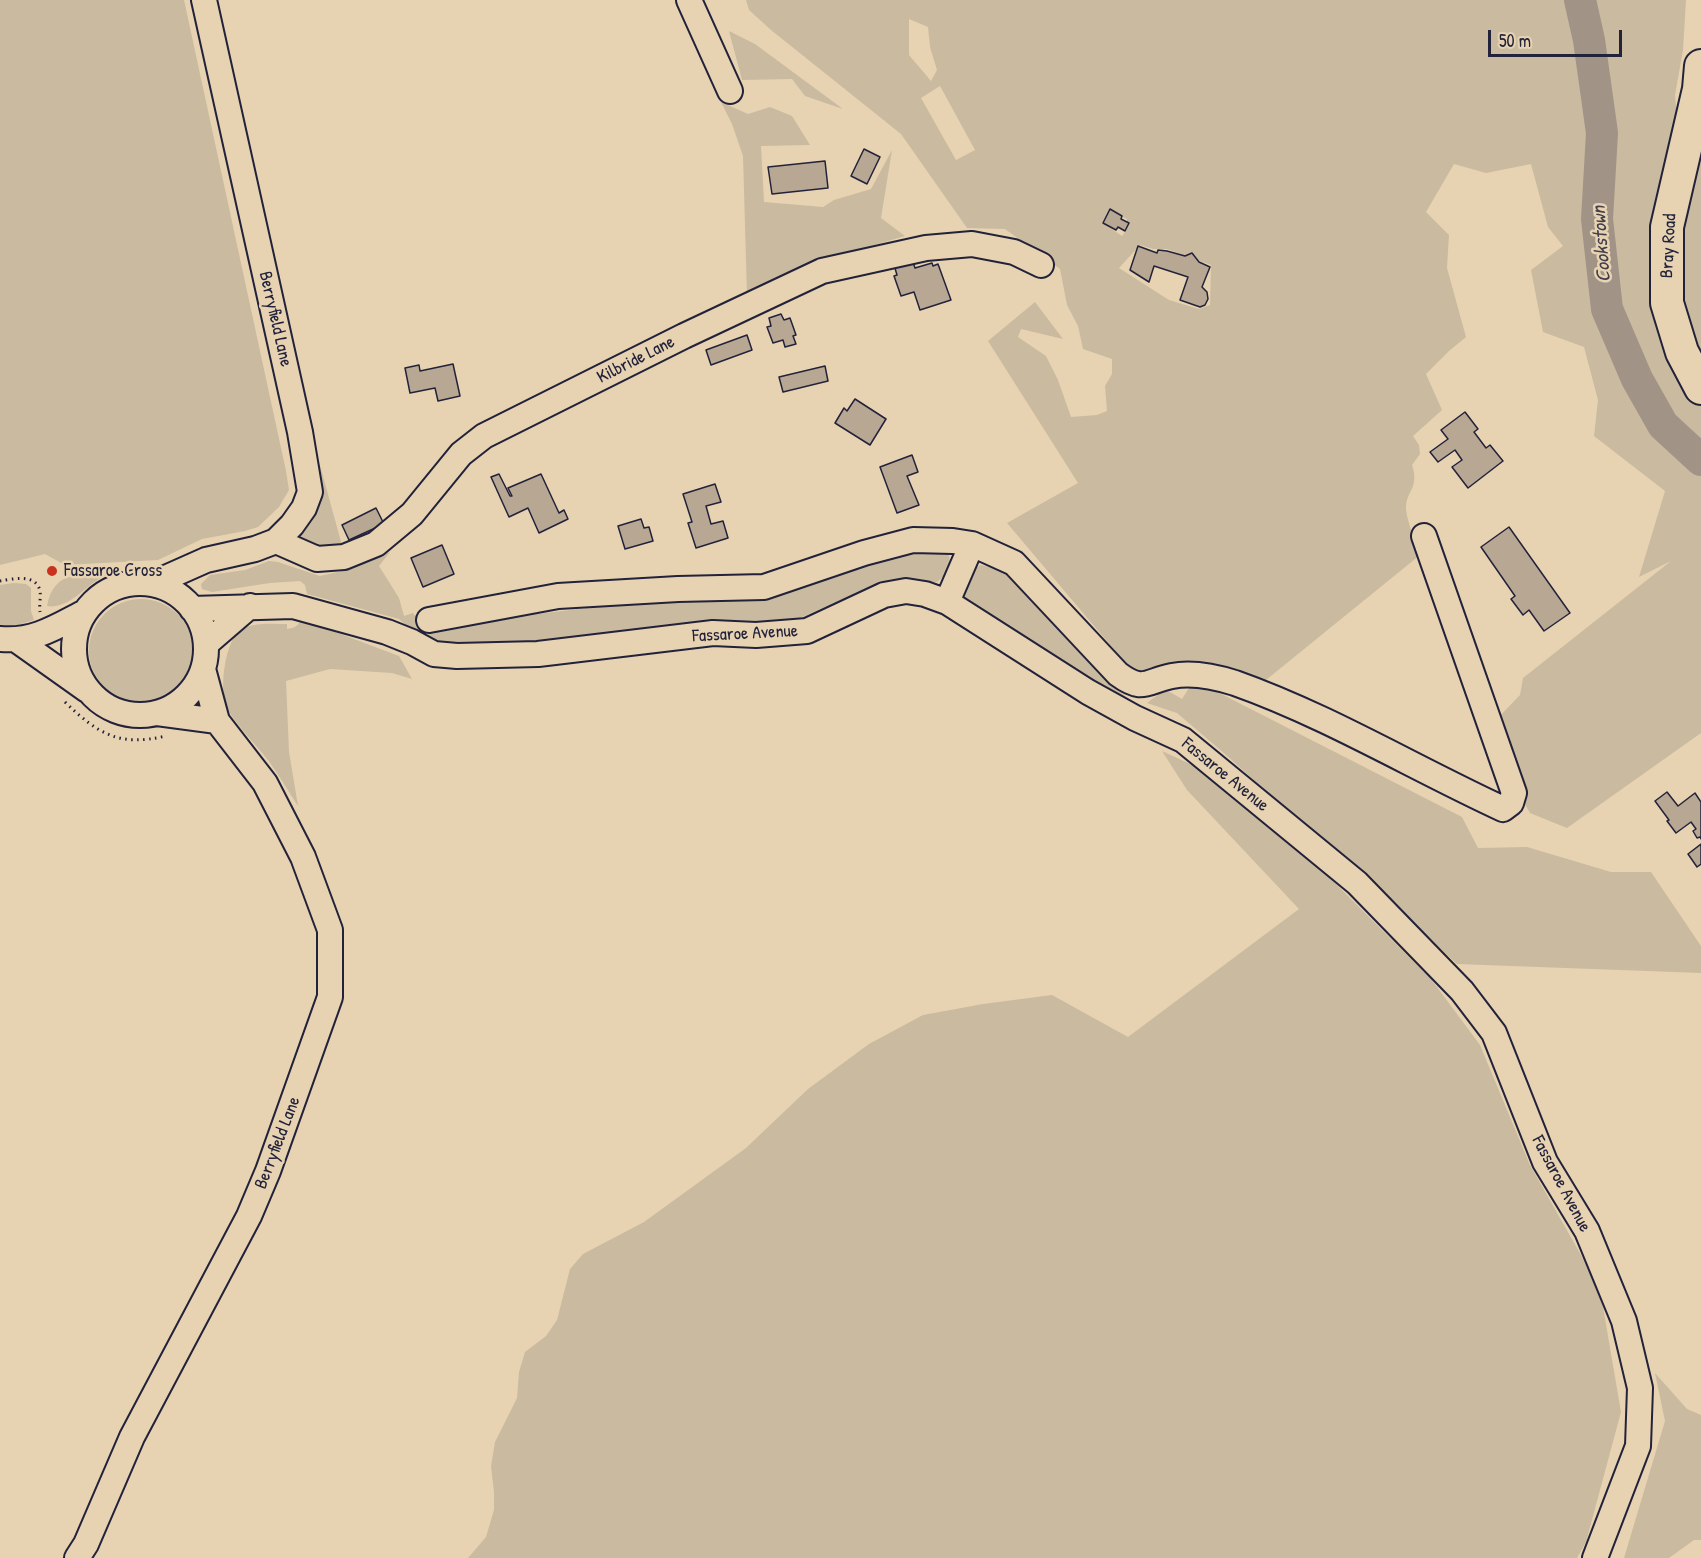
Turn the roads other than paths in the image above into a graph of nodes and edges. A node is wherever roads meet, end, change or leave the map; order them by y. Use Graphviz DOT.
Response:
graph roads {
  1 [pos="204,0"];
  2 [pos="689,0"];
  3 [pos="1701,66"];
  4 [pos="730,92"];
  5 [pos="1696,118"];
  6 [pos="1041,265"];
  7 [pos="1701,387"];
  8 [pos="1424,536"];
  9 [pos="276,541"];
  10 [pos="972,544"];
  11 [pos="190,567"];
  12 [pos="152,584"];
  13 [pos="947,602"];
  14 [pos="187,604"];
  15 [pos="250,606"];
  16 [pos="85,612"];
  17 [pos="429,620"];
  18 [pos="9,640"];
  19 [pos="206,644"];
  20 [pos="203,669"];
  21 [pos="89,692"];
  22 [pos="157,713"];
  23 [pos="217,721"];
  24 [pos="77,1558"];
  25 [pos="1595,1558"];
  1 -- 9 [label="street, Berryfield Lane"];
  2 -- 4 [label="street"];
  3 -- 5 [label="main road, Bray Road"];
  5 -- 7 [label="main road, Bray Road"];
  6 -- 9 [label="street, Kilbride Lane"];
  8 -- 10 [label="street"];
  9 -- 11 [label="street, Berryfield Lane"];
  10 -- 13 [label="street"];
  10 -- 17 [label="street"];
  11 -- 12 [label="street, Berryfield Lane"];
  11 -- 14 [label="street"];
  12 -- 14 [label="street"];
  12 -- 16 [label="street"];
  13 -- 15 [label="street, Fassaroe Avenue"];
  13 -- 25 [label="street, Fassaroe Avenue"];
  14 -- 15 [label="street, Fassaroe Avenue"];
  14 -- 19 [label="street"];
  15 -- 19 [label="street"];
  16 -- 18 [label="street"];
  16 -- 21 [label="street"];
  18 -- 21 [label="street"];
  19 -- 20 [label="street"];
  20 -- 22 [label="street"];
  20 -- 23 [label="street, Berryfield Lane"];
  21 -- 22 [label="street"];
  22 -- 23 [label="street"];
  23 -- 24 [label="street, Berryfield Lane"];
}
